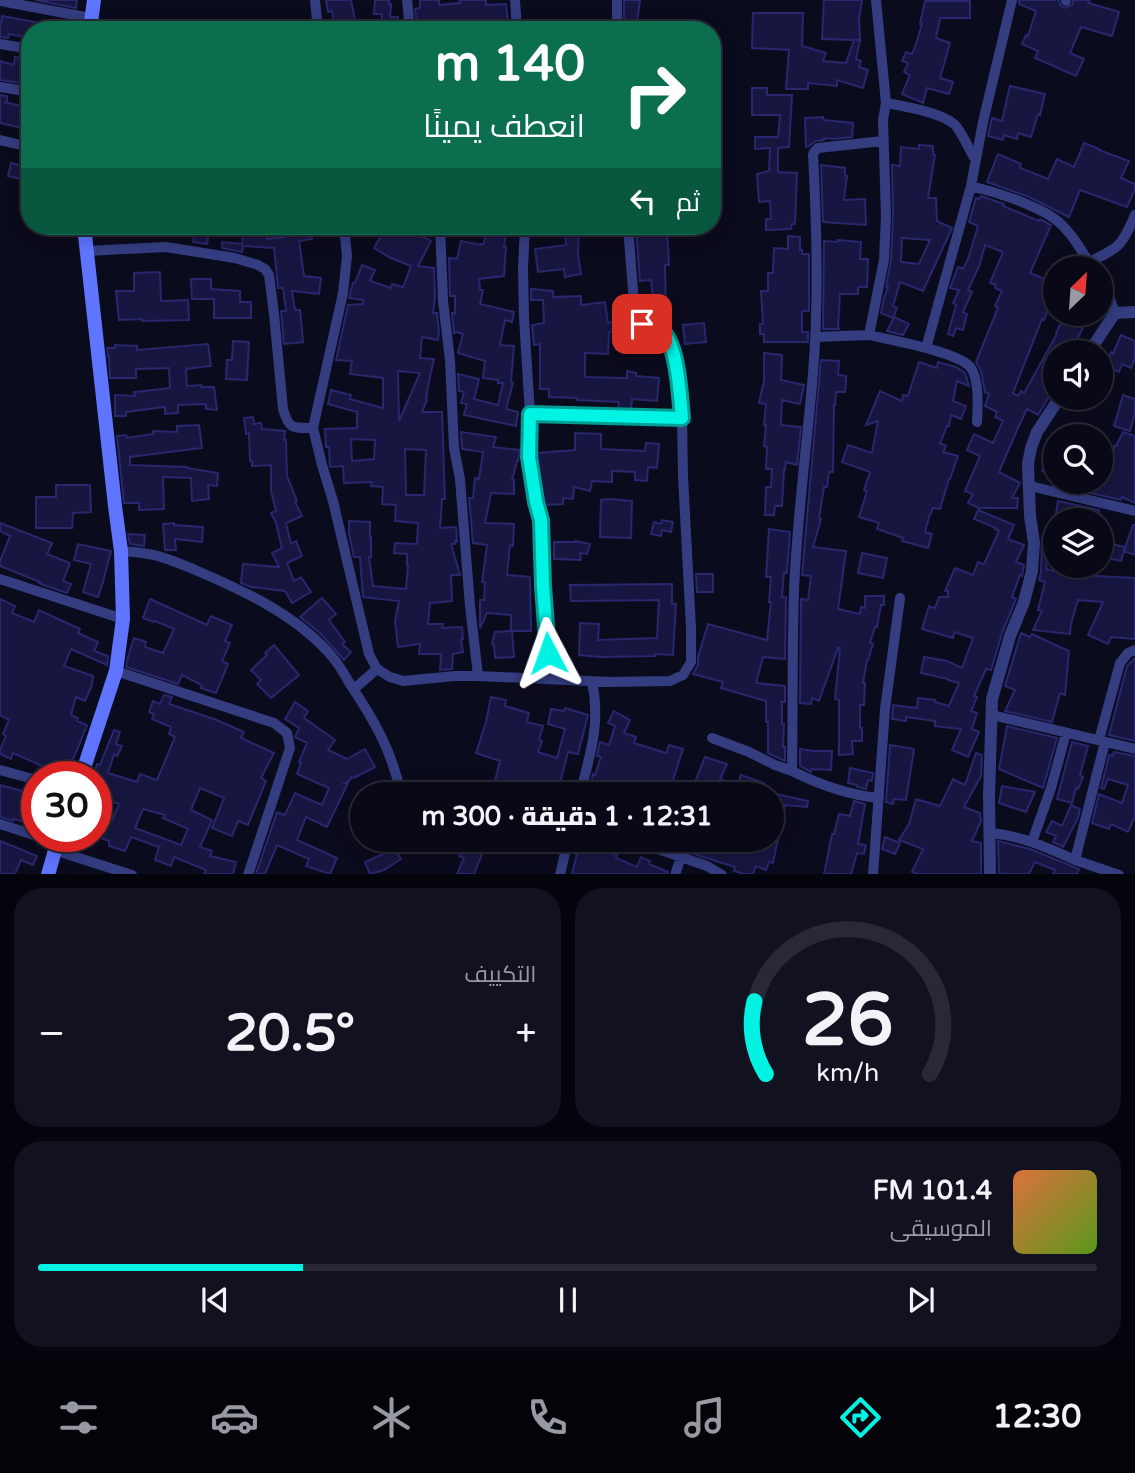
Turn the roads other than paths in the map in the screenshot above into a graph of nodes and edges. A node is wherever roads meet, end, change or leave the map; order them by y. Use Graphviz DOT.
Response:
graph roads {
  1 [pos="94,0"];
  2 [pos="315,0"];
  3 [pos="407,0"];
  4 [pos="515,0"];
  5 [pos="617,0"];
  6 [pos="876,0"];
  7 [pos="1013,0"];
  8 [pos="0,1"];
  9 [pos="78,21"];
  10 [pos="90,21"];
  11 [pos="317,21"];
  12 [pos="409,21"];
  13 [pos="516,21"];
  14 [pos="617,21"];
  15 [pos="0,44"];
  16 [pos="21,48"];
  17 [pos="0,87"];
  18 [pos="21,90"];
  19 [pos="886,103"];
  20 [pos="0,140"];
  21 [pos="883,141"];
  22 [pos="21,145"];
  23 [pos="975,159"];
  24 [pos="971,186"];
  25 [pos="1135,215"];
  26 [pos="85,235"];
  27 [pos="345,235"];
  28 [pos="440,235"];
  29 [pos="525,235"];
  30 [pos="629,235"];
  31 [pos="87,251"];
  32 [pos="1085,256"];
  33 [pos="1104,256"];
  34 [pos="1113,307"];
  35 [pos="1135,312"];
  36 [pos="1115,313"];
  37 [pos="869,335"];
  38 [pos="815,337"];
  39 [pos="1097,340"];
  40 [pos="926,348"];
  41 [pos="1051,410"];
  42 [pos="530,414"];
  43 [pos="682,418"];
  44 [pos="977,422"];
  45 [pos="313,428"];
  46 [pos="1030,486"];
  47 [pos="1135,511"];
  48 [pos="121,551"];
  49 [pos="0,579"];
  50 [pos="900,598"];
  51 [pos="123,619"];
  52 [pos="1135,650"];
  53 [pos="377,669"];
  54 [pos="116,671"];
  55 [pos="478,676"];
  56 [pos="552,679"];
  57 [pos="592,682"];
  58 [pos="354,689"];
  59 [pos="992,715"];
  60 [pos="1066,733"];
  61 [pos="712,738"];
  62 [pos="1102,741"];
  63 [pos="1135,749"];
  64 [pos="86,761"];
  65 [pos="0,770"];
  66 [pos="792,771"];
  67 [pos="21,776"];
  68 [pos="399,782"];
  69 [pos="583,782"];
  70 [pos="879,798"];
  71 [pos="0,824"];
  72 [pos="21,831"];
  73 [pos="989,834"];
  74 [pos="1032,842"];
  75 [pos="54,852"];
  76 [pos="79,852"];
  77 [pos="565,852"];
  78 [pos="667,852"];
  79 [pos="681,857"];
  80 [pos="1075,860"];
  81 [pos="1097,871"];
  82 [pos="48,874"];
  83 [pos="132,874"];
  84 [pos="248,874"];
  85 [pos="560,874"];
  86 [pos="675,874"];
  87 [pos="722,874"];
  88 [pos="873,874"];
  89 [pos="990,874"];
  90 [pos="1119,874"];
  1 -- 10 [label="main road"];
  2 -- 11 [label="street"];
  3 -- 12 [label="street"];
  4 -- 13 [label="street"];
  5 -- 14 [label="street"];
  6 -- 19 [label="street"];
  7 -- 23 [label="street"];
  8 -- 9 [label="street"];
  15 -- 16 [label="street"];
  17 -- 18 [label="street"];
  19 -- 21 [label="street"];
  19 -- 23 [label="street"];
  20 -- 22 [label="street"];
  21 -- 37 [label="street"];
  21 -- 38 [label="street"];
  23 -- 24 [label="street"];
  24 -- 32 [label="street"];
  24 -- 40 [label="street"];
  25 -- 33 [label="street"];
  26 -- 31 [label="main road"];
  27 -- 45 [label="street"];
  28 -- 55 [label="street"];
  29 -- 42 [label="street"];
  30 -- 43 [label="street"];
  31 -- 45 [label="street"];
  31 -- 48 [label="main road"];
  34 -- 36 [label="street"];
  35 -- 36 [label="street"];
  36 -- 39 [label="street"];
  37 -- 38 [label="street"];
  37 -- 40 [label="street"];
  38 -- 66 [label="street"];
  40 -- 44 [label="street"];
  41 -- 46 [label="street"];
  42 -- 43 [label="street"];
  42 -- 56 [label="street"];
  43 -- 57 [label="street"];
  45 -- 53 [label="street"];
  46 -- 47 [label="street"];
  46 -- 59 [label="street"];
  48 -- 51 [label="main road"];
  48 -- 58 [label="street"];
  49 -- 51 [label="street"];
  50 -- 70 [label="street"];
  51 -- 54 [label="main road"];
  52 -- 62 [label="street"];
  53 -- 55 [label="street"];
  53 -- 58 [label="street"];
  54 -- 64 [label="main road"];
  54 -- 84 [label="street"];
  55 -- 56 [label="street"];
  56 -- 57 [label="street"];
  57 -- 69 [label="street"];
  58 -- 68 [label="street"];
  59 -- 60 [label="street"];
  59 -- 73 [label="street"];
  60 -- 62 [label="street"];
  60 -- 74 [label="street"];
  61 -- 66 [label="street"];
  62 -- 63 [label="street"];
  62 -- 80 [label="street"];
  65 -- 67 [label="street"];
  66 -- 70 [label="street"];
  70 -- 88 [label="street"];
  71 -- 72 [label="street"];
  73 -- 74 [label="street"];
  73 -- 89 [label="street"];
  74 -- 80 [label="street"];
  75 -- 82 [label="main road"];
  76 -- 83 [label="street"];
  77 -- 85 [label="street"];
  78 -- 79 [label="street"];
  79 -- 86 [label="street"];
  79 -- 87 [label="street"];
  80 -- 81 [label="street"];
  81 -- 90 [label="street"];
}
